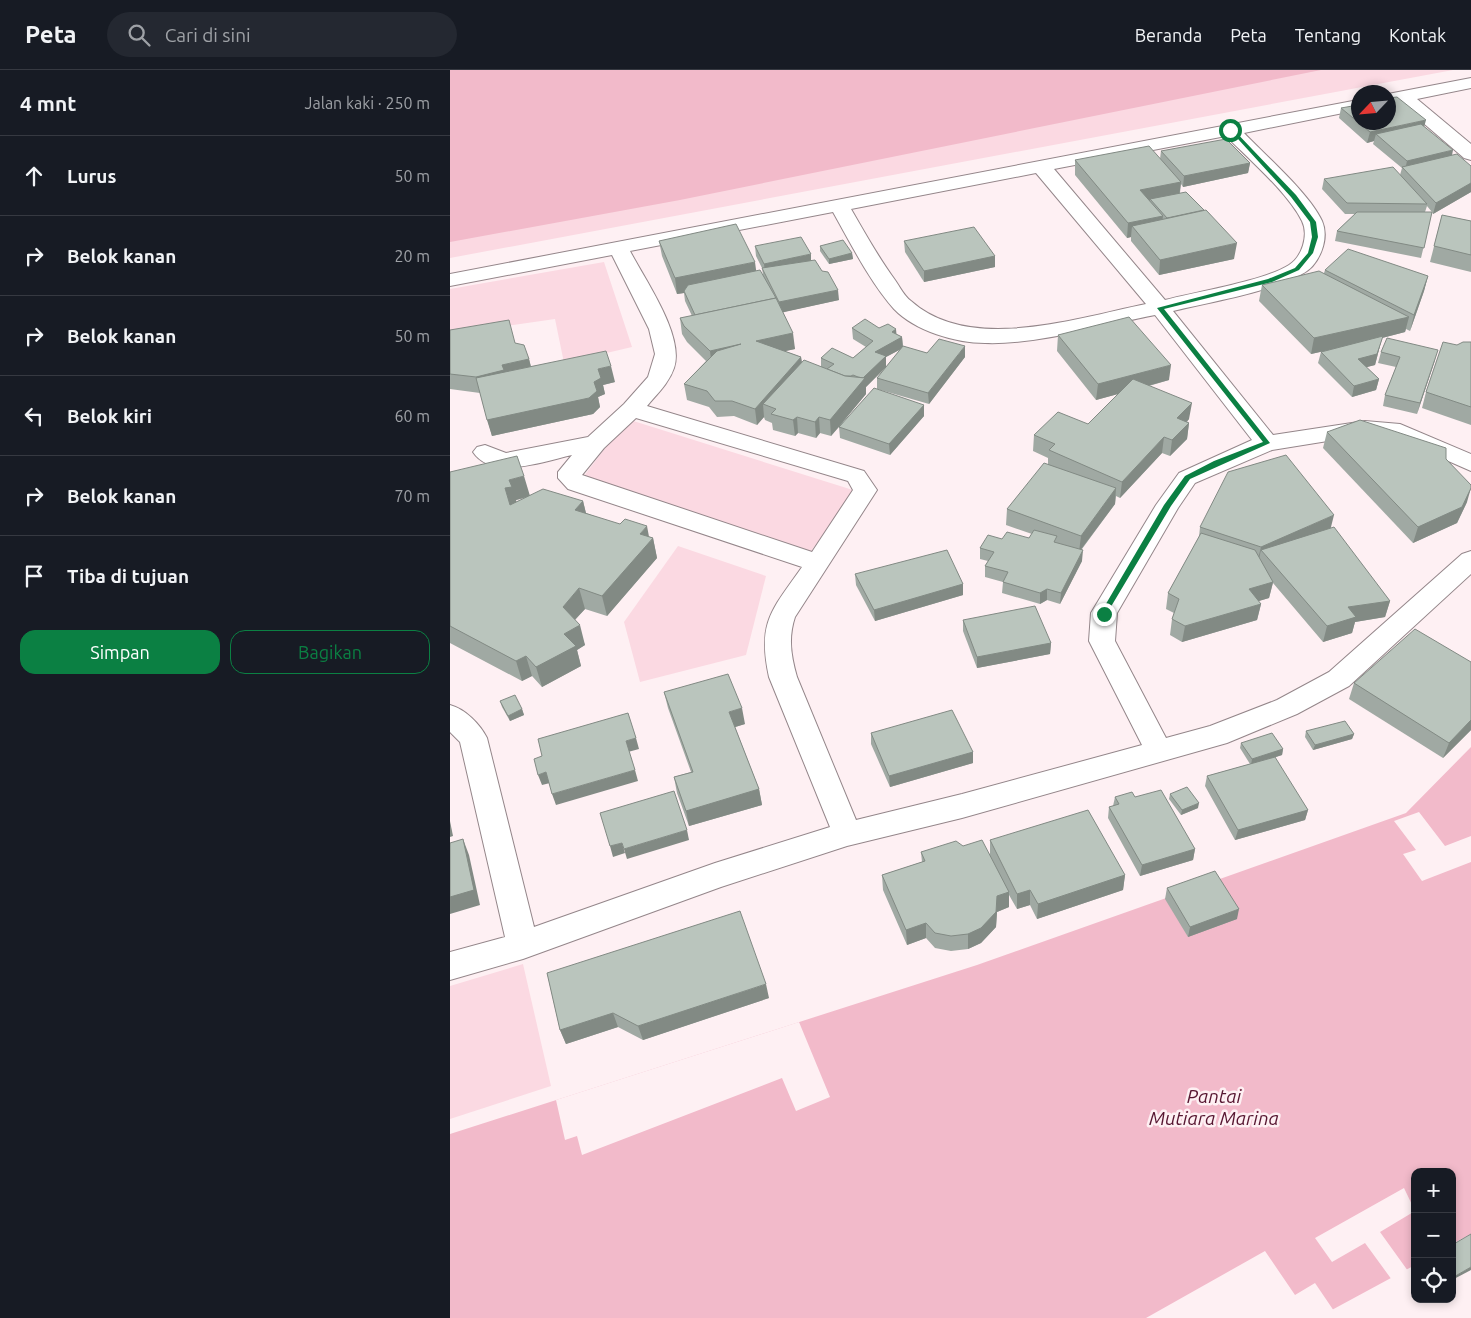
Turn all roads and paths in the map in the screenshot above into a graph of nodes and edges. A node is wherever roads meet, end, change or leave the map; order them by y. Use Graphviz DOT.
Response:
graph roads {
  1 [pos="1471,84"];
  2 [pos="1396,98"];
  3 [pos="1351,106"];
  4 [pos="1230,130"];
  5 [pos="1471,154"];
  6 [pos="1040,165"];
  7 [pos="839,205"];
  8 [pos="618,247"];
  9 [pos="450,280"];
  10 [pos="1160,308"];
  11 [pos="632,409"];
  12 [pos="596,443"];
  13 [pos="1267,443"];
  14 [pos="485,452"];
  15 [pos="1471,463"];
  16 [pos="1471,560"];
  17 [pos="818,563"];
  18 [pos="450,715"];
  19 [pos="1159,751"];
  20 [pos="847,834"];
  21 [pos="524,945"];
  22 [pos="450,966"];
  1 -- 2 [label="street"];
  2 -- 5 [label="street"];
  3 -- 4 [label="street"];
  4 -- 6 [label="street"];
  4 -- 10 [label="street"];
  6 -- 7 [label="street"];
  6 -- 10 [label="street"];
  7 -- 8 [label="street"];
  7 -- 10 [label="street"];
  8 -- 9 [label="street"];
  8 -- 11 [label="street"];
  10 -- 13 [label="street"];
  11 -- 12 [label="street"];
  11 -- 17 [label="street"];
  12 -- 14 [label="street"];
  12 -- 17 [label="street"];
  13 -- 15 [label="street"];
  13 -- 19 [label="street"];
  16 -- 19 [label="street"];
  17 -- 20 [label="street"];
  18 -- 21 [label="street"];
  19 -- 20 [label="street"];
  20 -- 21 [label="street"];
  21 -- 22 [label="street"];
}
